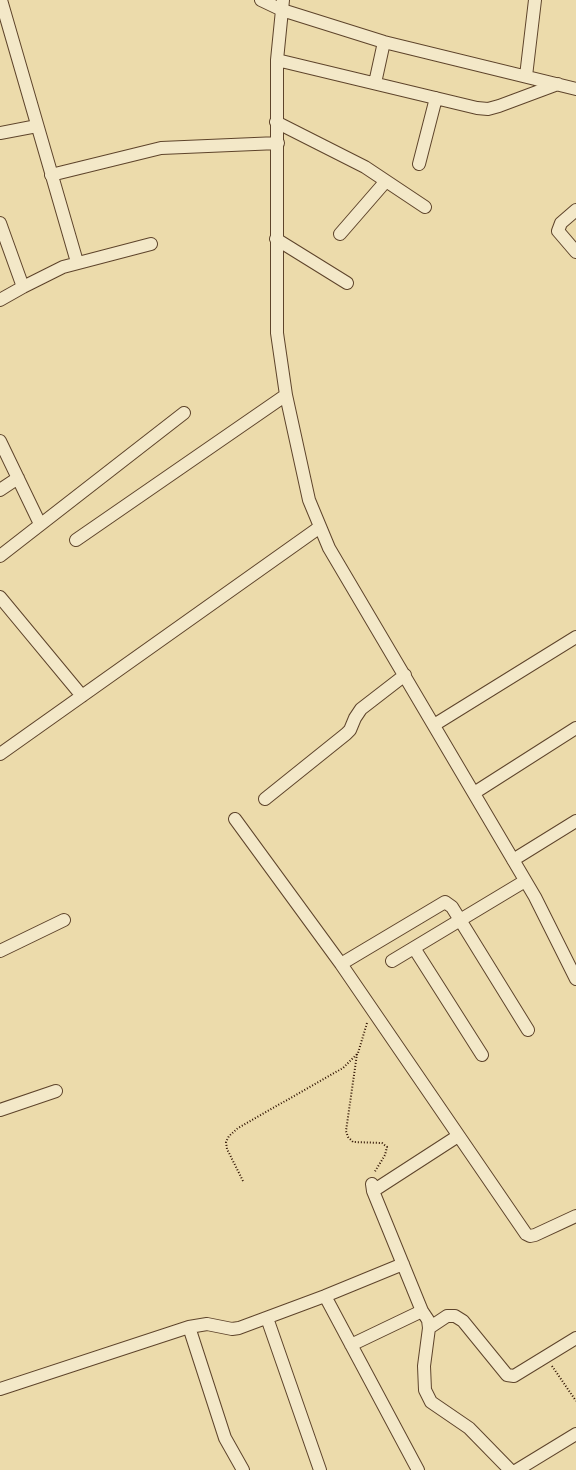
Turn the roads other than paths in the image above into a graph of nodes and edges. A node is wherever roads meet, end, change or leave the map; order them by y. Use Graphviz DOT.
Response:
graph roads {
  1 [pos="1,0"];
  2 [pos="261,0"];
  3 [pos="535,0"];
  4 [pos="282,5"];
  5 [pos="384,42"];
  6 [pos="277,60"];
  7 [pos="526,76"];
  8 [pos="374,83"];
  9 [pos="558,84"];
  10 [pos="576,88"];
  11 [pos="436,98"];
  12 [pos="276,122"];
  13 [pos="37,126"];
  14 [pos="0,133"];
  15 [pos="278,143"];
  16 [pos="419,164"];
  17 [pos="52,175"];
  18 [pos="386,181"];
  19 [pos="425,207"];
  20 [pos="576,210"];
  21 [pos="0,223"];
  22 [pos="340,234"];
  23 [pos="276,238"];
  24 [pos="151,244"];
  25 [pos="576,252"];
  26 [pos="77,262"];
  27 [pos="347,283"];
  28 [pos="22,286"];
  29 [pos="0,300"];
  30 [pos="286,395"];
  31 [pos="184,413"];
  32 [pos="0,441"];
  33 [pos="18,478"];
  34 [pos="0,490"];
  35 [pos="40,524"];
  36 [pos="320,527"];
  37 [pos="76,540"];
  38 [pos="0,556"];
  39 [pos="0,597"];
  40 [pos="576,637"];
  41 [pos="404,675"];
  42 [pos="82,696"];
  43 [pos="434,725"];
  44 [pos="576,728"];
  45 [pos="0,754"];
  46 [pos="474,793"];
  47 [pos="265,799"];
  48 [pos="235,819"];
  49 [pos="576,821"];
  50 [pos="513,860"];
  51 [pos="525,881"];
  52 [pos="64,920"];
  53 [pos="460,920"];
  54 [pos="414,948"];
  55 [pos="0,951"];
  56 [pos="392,961"];
  57 [pos="341,964"];
  58 [pos="576,979"];
  59 [pos="528,1030"];
  60 [pos="482,1055"];
  61 [pos="56,1091"];
  62 [pos="0,1110"];
  63 [pos="458,1136"];
  64 [pos="576,1216"];
  65 [pos="402,1264"];
  66 [pos="325,1296"];
  67 [pos="422,1311"];
  68 [pos="267,1318"];
  69 [pos="189,1327"];
  70 [pos="429,1328"];
  71 [pos="576,1338"];
  72 [pos="351,1345"];
  73 [pos="0,1389"];
  74 [pos="576,1434"];
  75 [pos="243,1470"];
  76 [pos="320,1470"];
  77 [pos="418,1470"];
  78 [pos="510,1470"];
  79 [pos="517,1470"];
  1 -- 13 [label="street"];
  2 -- 4 [label="street"];
  3 -- 7 [label="street"];
  4 -- 5 [label="street"];
  4 -- 6 [label="street"];
  5 -- 7 [label="street"];
  5 -- 8 [label="street"];
  6 -- 8 [label="street"];
  6 -- 12 [label="street"];
  7 -- 9 [label="street"];
  8 -- 11 [label="street"];
  9 -- 10 [label="street"];
  9 -- 11 [label="street"];
  11 -- 16 [label="street"];
  12 -- 15 [label="street"];
  12 -- 18 [label="street"];
  13 -- 14 [label="street"];
  13 -- 17 [label="street"];
  15 -- 17 [label="street"];
  15 -- 23 [label="street"];
  17 -- 26 [label="street"];
  18 -- 19 [label="street"];
  18 -- 22 [label="street"];
  20 -- 25 [label="street"];
  21 -- 28 [label="street"];
  23 -- 27 [label="street"];
  23 -- 30 [label="street"];
  24 -- 26 [label="street"];
  26 -- 28 [label="street"];
  28 -- 29 [label="street"];
  30 -- 36 [label="street"];
  30 -- 37 [label="street"];
  31 -- 35 [label="street"];
  32 -- 33 [label="street"];
  33 -- 34 [label="street"];
  33 -- 35 [label="street"];
  35 -- 38 [label="street"];
  36 -- 41 [label="street"];
  36 -- 42 [label="street"];
  39 -- 42 [label="street"];
  40 -- 43 [label="street"];
  41 -- 43 [label="street"];
  41 -- 47 [label="street"];
  42 -- 45 [label="street"];
  43 -- 46 [label="street"];
  44 -- 46 [label="street"];
  46 -- 50 [label="street"];
  48 -- 57 [label="street"];
  49 -- 50 [label="street"];
  50 -- 51 [label="street"];
  51 -- 53 [label="street"];
  51 -- 58 [label="street"];
  52 -- 55 [label="street"];
  53 -- 54 [label="street"];
  53 -- 57 [label="street"];
  53 -- 59 [label="street"];
  54 -- 56 [label="street"];
  54 -- 60 [label="street"];
  57 -- 63 [label="street"];
  61 -- 62 [label="street"];
  63 -- 64 [label="street"];
  63 -- 65 [label="street"];
  65 -- 66 [label="street"];
  65 -- 67 [label="street"];
  66 -- 68 [label="street"];
  66 -- 72 [label="street"];
  67 -- 70 [label="street"];
  67 -- 72 [label="street"];
  68 -- 69 [label="street"];
  68 -- 76 [label="street"];
  69 -- 73 [label="street"];
  69 -- 75 [label="street"];
  70 -- 71 [label="street"];
  70 -- 78 [label="street"];
  72 -- 77 [label="street"];
  74 -- 79 [label="street"];
}
